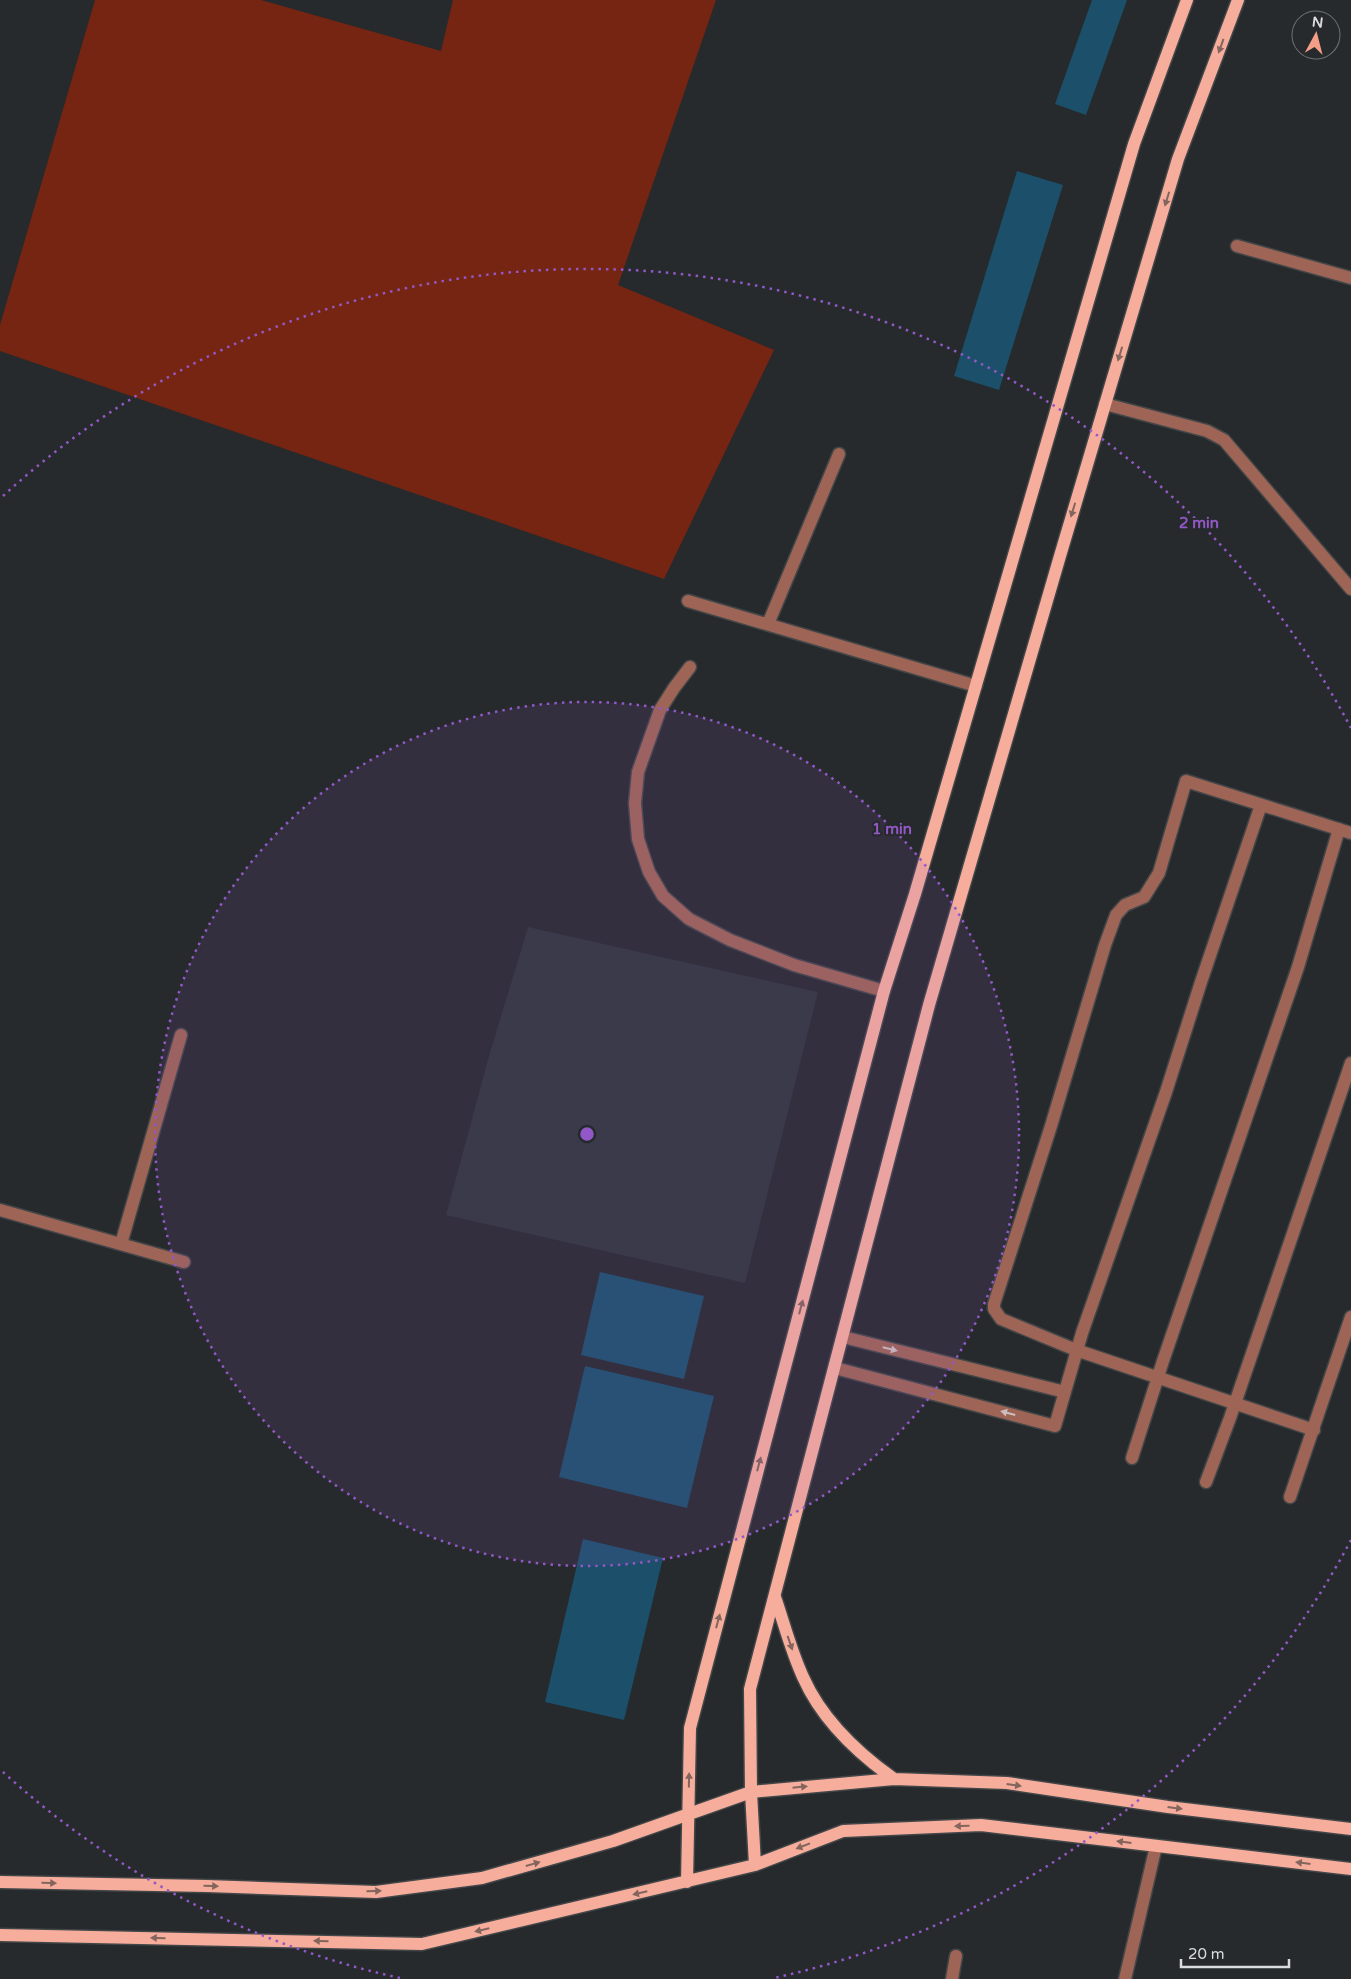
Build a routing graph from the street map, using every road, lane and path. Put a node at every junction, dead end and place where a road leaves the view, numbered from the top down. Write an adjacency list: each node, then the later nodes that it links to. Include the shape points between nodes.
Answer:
1 (1187, 0): 11 (main road, via 1134,144)
2 (1238, 0): 5 (main road, one-way to 5, via 1178,159)
3 (1238, 246): 4 (street)
4 (1351, 278)
5 (1105, 404): 7 (street, via 1207,431 1224,440); 21 (main road, one-way to 21, via 929,1005)
6 (840, 454): 9 (street)
7 (1351, 589)
8 (688, 601): 9 (street)
9 (768, 624): 11 (street)
10 (690, 667): 14 (street, via 660,710 638,772 635,803 638,839 649,872 662,896 689,919 730,940 794,965)
11 (976, 686): 14 (main road)
12 (1261, 805): 13 (street); 22 (street); 22 (street, via 1186,781 1159,874 1144,898 1125,905 1116,915 1105,944 994,1304 1001,1319)
13 (1345, 831): 24 (street)
14 (884, 991): 34 (main road, one-way to 14, via 690,1728)
15 (181, 1035): 18 (street)
16 (1351, 1063): 26 (street)
17 (0, 1210): 18 (street)
18 (121, 1244): 19 (street)
19 (184, 1262)
20 (1351, 1317): 27 (street)
21 (842, 1338): 23 (main road); 25 (street, one-way to 25)
22 (1076, 1350): 24 (street); 25 (street)
23 (835, 1368): 25 (street, one-way to 23, via 1055,1426); 31 (main road)
24 (1157, 1377): 26 (street); 28 (street)
25 (1065, 1392)
26 (1235, 1404): 27 (street); 29 (street)
27 (1314, 1430): 30 (street)
28 (1132, 1458)
29 (1206, 1482)
30 (1290, 1497)
31 (775, 1597): 32 (main road, one-way to 32, via 803,1678 820,1708 866,1759); 33 (main road, via 750,1689)
32 (894, 1779): 33 (main road, one-way to 32); 35 (main road, one-way to 35, via 1007,1784)
33 (751, 1792): 34 (main road); 37 (main road)
34 (689, 1816): 39 (main road, one-way to 34, via 376,1892 482,1878); 40 (main road)
35 (1351, 1829)
36 (1156, 1846): 37 (main road, one-way to 37, via 981,1825 843,1831); 38 (main road, one-way to 36); 44 (street)
37 (755, 1865): 40 (main road)
38 (1351, 1869)
39 (0, 1882)
40 (687, 1882): 41 (main road, one-way to 41, via 422,1944)
41 (0, 1935)
42 (956, 1956): 43 (street)
43 (952, 1979)
44 (1125, 1979)

